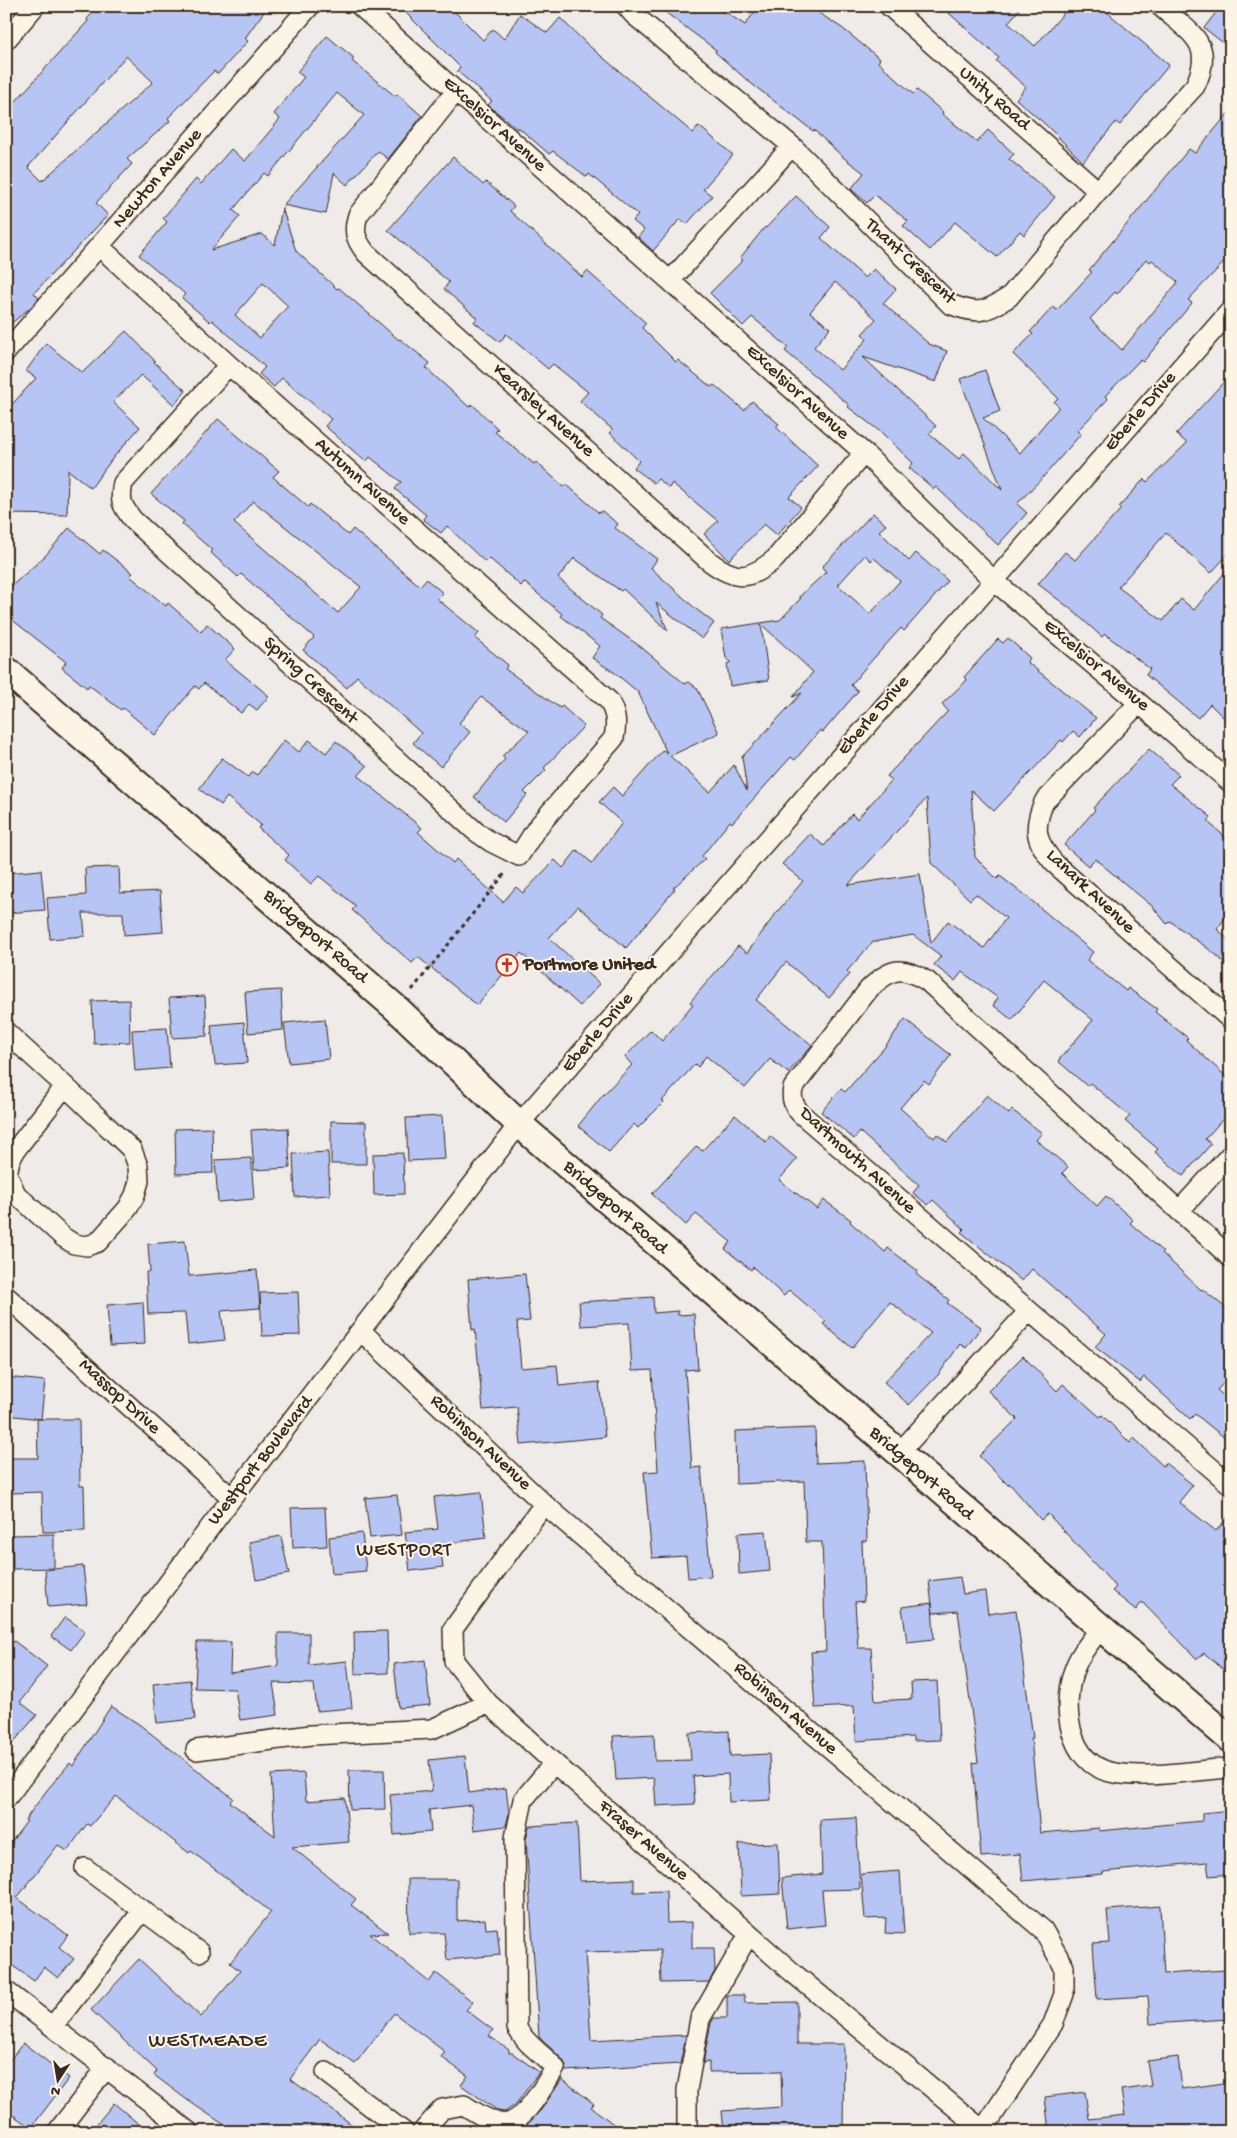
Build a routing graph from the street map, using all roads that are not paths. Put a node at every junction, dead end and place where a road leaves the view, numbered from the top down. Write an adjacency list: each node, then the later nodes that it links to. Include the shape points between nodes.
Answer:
1 (35, 6): 7 (street)
2 (310, 6): 11 (street, Newton Avenue)
3 (360, 6): 8 (street, Excelsior Avenue)
4 (626, 6): 9 (street, Thant Crescent)
5 (889, 6): 10 (street, Unity Road)
6 (1160, 6): 10 (street, Thant Crescent, via 1197,39 1204,52 1203,70 1195,86)
7 (6, 40)
8 (456, 91): 12 (street, Excelsior Avenue); 16 (street, Kearsley Avenue, via 358,214 354,228 356,241 709,561 724,572 741,576 758,573 775,559)
9 (792, 146): 10 (street, Thant Crescent, via 950,304 964,310 980,312 1009,297); 12 (street)
10 (1098, 192)
11 (99, 246): 14 (street, Newton Avenue); 15 (street, Autumn Avenue)
12 (670, 281): 16 (street, Excelsior Avenue)
13 (1231, 310): 17 (street, Eberle Drive)
14 (6, 352)
15 (229, 365): 21 (street, Autumn Avenue, via 609,700 617,723 614,738 536,829); 21 (street, Spring Crescent, via 122,483 120,496 124,509 475,831)
16 (864, 453): 17 (street, Excelsior Avenue)
17 (993, 580): 19 (street, Excelsior Avenue); 25 (street, Eberle Drive)
18 (6, 670): 25 (main road, Bridgeport Road, via 397,1009)
19 (1139, 703): 20 (street, Excelsior Avenue); 22 (street, Lanark Avenue, via 1044,802 1036,834 1042,849 1055,864)
20 (1231, 783)
21 (519, 856)
22 (1231, 1020)
23 (6, 1032): 24 (street)
24 (65, 1086): 24 (street, via 17,1148 7,1174 16,1194 63,1237 74,1244 87,1246 98,1242 128,1208 139,1181 138,1166 132,1150)
25 (519, 1124): 31 (street, Westport Boulevard); 32 (main road, Bridgeport Road)
26 (1231, 1154): 27 (street)
27 (1180, 1211): 28 (street, Dartmouth Avenue); 30 (street, Dartmouth Avenue, via 927,981 912,972 896,970 882,976 869,988 793,1088 793,1104)
28 (1231, 1258)
29 (6, 1296): 34 (street, Massop Drive)
30 (1028, 1312): 32 (street); 33 (street, Dartmouth Avenue)
31 (361, 1331): 34 (street, Westport Boulevard); 35 (street, Robinson Avenue)
32 (898, 1454): 36 (main road, Bridgeport Road)
33 (1231, 1485)
34 (232, 1498): 42 (street, Westport Boulevard)
35 (544, 1504): 37 (street, Fraser Avenue, via 453,1629 454,1661); 52 (street, Robinson Avenue, via 1043,1930 1064,1967 1064,1994 1053,2024)
36 (1101, 1628): 38 (main road, Bridgeport Road); 41 (street, via 1081,1654 1072,1673 1068,1699 1068,1720 1074,1742 1088,1760 1108,1772 1136,1775)
37 (488, 1703): 39 (street, via 432,1729 311,1735); 40 (street, Fraser Avenue)
38 (1231, 1740)
39 (196, 1750)
40 (554, 1762): 45 (street, Fraser Avenue); 56 (street, via 523,1800 515,1838 517,2028 524,2041 544,2055 555,2068 519,2119 501,2124 464,2106 442,2109)
41 (1231, 1768)
42 (6, 1799)
43 (85, 1868): 44 (street)
44 (143, 1910): 46 (street); 48 (street)
45 (749, 1934): 52 (street, Fraser Avenue); 57 (street, via 700,2019 687,2090)
46 (199, 1952)
47 (6, 1991): 48 (street)
48 (53, 2026): 49 (street)
49 (107, 2067): 53 (street); 54 (street)
50 (326, 2072): 51 (street)
51 (381, 2125): 55 (street)
52 (981, 2131)
53 (57, 2132)
54 (189, 2132)
55 (404, 2132)
56 (422, 2132)
57 (686, 2132)

